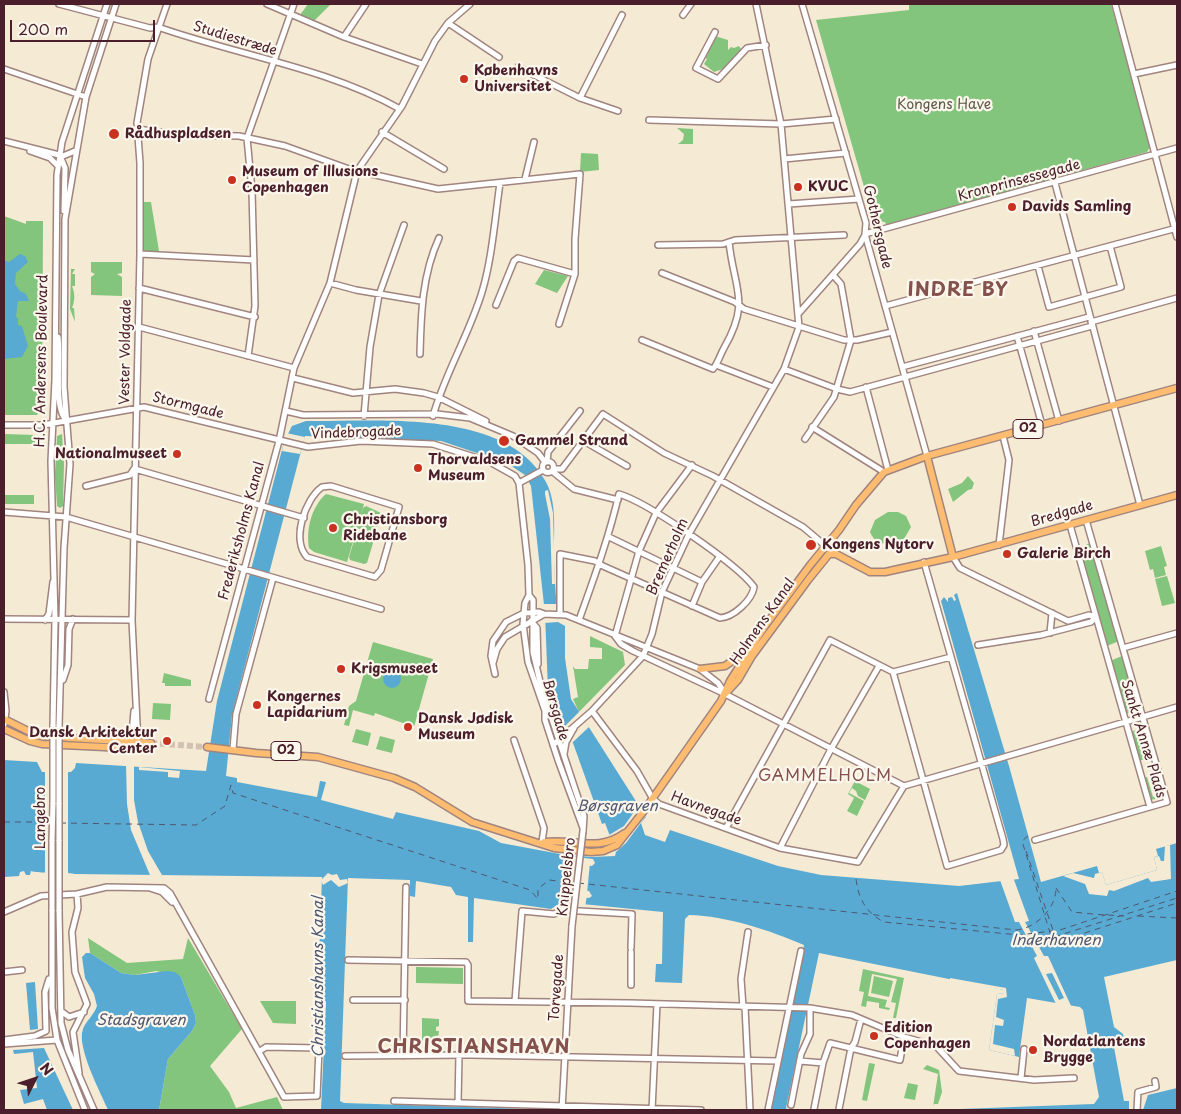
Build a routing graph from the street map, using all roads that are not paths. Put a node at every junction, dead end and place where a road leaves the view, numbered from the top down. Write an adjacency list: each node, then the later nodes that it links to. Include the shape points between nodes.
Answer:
1 (59, 4): 14 (street, Studiestræde)
2 (107, 4): 14 (street, H.C. Andersens Boulevard)
3 (116, 4): 17 (street, H.C. Andersens Boulevard)
4 (167, 4): 19 (street, Vester Voldgade)
5 (267, 4): 13 (street)
6 (294, 4): 13 (street)
7 (366, 4): 21 (street)
8 (470, 4): 18 (street)
9 (691, 4): 16 (street)
10 (756, 4): 22 (street)
11 (802, 4): 35 (street, Gothersgade)
12 (1115, 4): 29 (street)
13 (290, 14): 21 (street); 24 (street)
14 (104, 15): 17 (street, Studiestræde); 30 (street, H.C. Andersens Boulevard)
15 (622, 15): 32 (street)
16 (683, 16)
17 (112, 17): 19 (street, Studiestræde, via 150,28); 31 (street, H.C. Andersens Boulevard)
18 (448, 23): 23 (street); 25 (street)
19 (158, 27): 24 (street, Studiestræde); 38 (street, Vester Voldgade, via 147,65)
20 (715, 32): 22 (street, via 696,68 718,79 747,48)
21 (344, 37): 25 (street)
22 (766, 45): 37 (street)
23 (499, 57)
24 (272, 62): 33 (street, Studiestræde, via 365,90); 40 (street)
25 (422, 64): 33 (street)
26 (1177, 65): 29 (street)
27 (518, 67): 32 (street)
28 (4, 69): 30 (street)
29 (1134, 74): 47 (street)
30 (78, 94): 31 (street); 48 (street, H.C. Andersens Boulevard)
31 (86, 97): 45 (street, H.C. Andersens Boulevard)
32 (580, 98): 34 (street)
33 (400, 109): 39 (street)
34 (618, 111)
35 (836, 119): 37 (street); 46 (street, Gothersgade)
36 (649, 120): 37 (street)
37 (781, 124): 49 (street)
38 (138, 130): 40 (street); 69 (street, Vester Voldgade)
39 (382, 132): 51 (street); 52 (street)
40 (248, 138): 52 (street, via 285,146); 71 (street)
41 (4, 141): 43 (street)
42 (534, 142): 53 (street)
43 (17, 144): 48 (street); 50 (street, via 50,158)
44 (1177, 148): 47 (street, Kronprinsessegade)
45 (76, 150): 48 (street, via 68,156); 58 (street, H.C. Andersens Boulevard)
46 (846, 153): 49 (street); 56 (street, Gothersgade)
47 (1156, 154): 55 (street, Kronprinsessegade); 60 (street)
48 (59, 156): 50 (street, H.C. Andersens Boulevard); 58 (street, via 65,164)
49 (784, 159): 57 (street)
50 (58, 166): 89 (street, H.C. Andersens Boulevard)
51 (444, 169)
52 (357, 170): 54 (street, via 438,189); 76 (street, Frederiksholms Kanal)
53 (525, 178): 54 (street); 74 (street, via 580,174)
54 (500, 183): 114 (street, via 482,292)
55 (1054, 183): 61 (street, Kronprinsessegade); 70 (street)
56 (859, 199): 57 (street); 61 (street, Gothersgade, via 866,223)
57 (789, 204): 65 (street)
58 (65, 219): 121 (street, H.C. Andersens Boulevard, via 64,387)
59 (404, 225): 78 (street)
60 (1176, 229): 63 (street); 68 (street)
61 (865, 234): 75 (street); 84 (street, Gothersgade)
62 (844, 235): 65 (street)
63 (1177, 236)
64 (439, 238): 81 (street)
65 (792, 238): 66 (street); 85 (street)
66 (729, 242): 67 (street); 83 (street)
67 (658, 245)
68 (1110, 246): 70 (street); 79 (street, via 1121,287)
69 (140, 254): 71 (street); 77 (street, Vester Voldgade)
70 (1074, 256): 72 (street); 79 (street)
71 (254, 260): 86 (street)
72 (1038, 266): 79 (street, via 1049,307); 84 (street)
73 (662, 273): 83 (street)
74 (575, 274): 82 (street, via 518,258); 88 (street)
75 (833, 275): 85 (street); 96 (street, via 842,284)
76 (330, 283): 78 (street); 105 (street, Frederiksholms Kanal)
77 (139, 288): 86 (street); 90 (street, Vester Voldgade)
78 (379, 294): 81 (street); 113 (street)
79 (1084, 297): 87 (street)
80 (1177, 298): 87 (street)
81 (421, 301): 100 (street)
82 (496, 305)
83 (740, 306): 91 (street); 103 (street, via 732,335)
84 (885, 306): 93 (street, Gothersgade)
85 (798, 314): 91 (street)
86 (255, 316): 101 (street)
87 (1091, 322): 92 (street); 97 (street); 116 (street)
88 (559, 324)
89 (56, 325): 121 (street, via 60,352 58,404 61,415); 123 (street, H.C. Andersens Boulevard)
90 (139, 327): 101 (street); 115 (street, Vester Voldgade)
91 (799, 327): 96 (street); 106 (street, Bremerholm)
92 (1034, 331): 94 (street); 97 (street)
93 (892, 332): 96 (street); 104 (street, Gothersgade)
94 (1016, 336): 98 (street); 99 (street)
95 (642, 340): 103 (street)
96 (851, 340): 112 (street)
97 (1037, 342): 98 (street); 122 (street)
98 (1020, 346): 102 (street); 126 (street)
99 (961, 351): 102 (street); 104 (street)
100 (420, 354)
101 (248, 356): 105 (street)
102 (964, 362): 108 (street)
103 (714, 367): 109 (street)
104 (902, 367): 108 (street, Gothersgade)
105 (294, 368): 107 (street, Frederiksholms Kanal)
106 (784, 369): 109 (street, Bremerholm); 112 (street)
107 (293, 378): 113 (street, via 336,390); 117 (street, Frederiksholms Kanal)
108 (905, 378): 110 (street); 133 (street, Gothersgade)
109 (774, 387): 141 (street, Bremerholm)
110 (866, 387): 112 (street, via 850,392); 139 (street)
111 (1177, 388): 116 (main road, O2)
112 (837, 389): 127 (street)
113 (366, 391): 114 (street, via 402,390); 119 (street)
114 (438, 397): 120 (street); 124 (street, via 478,416)
115 (136, 406): 121 (street, Stormgade); 130 (street, Stormgade); 137 (street, Vester Voldgade)
116 (1113, 406): 122 (main road, O2); 147 (street)
117 (286, 411): 119 (street, via 304,415); 130 (street, Frederiksholms Kanal)
118 (580, 411): 134 (street, via 548,452)
119 (364, 416): 120 (street)
120 (432, 416): 124 (street, via 454,416)
121 (68, 420): 123 (street, Stormgade); 151 (street, H.C. Andersens Boulevard, via 70,471)
122 (1059, 421): 126 (main road, O2)
123 (52, 424): 125 (street, Stormgade); 150 (street, H.C. Andersens Boulevard)
124 (487, 424): 134 (street, via 523,442)
125 (4, 425)
126 (1042, 425): 128 (main road, O2)
127 (812, 428): 129 (street); 139 (street)
128 (1003, 436): 133 (main road, O2); 159 (street, via 1009,460)
129 (805, 439)
130 (281, 441): 132 (street, Stormgade); 146 (street, Frederiksholms Kanal)
131 (584, 441): 135 (street, via 603,414 664,453); 136 (street); 138 (street, via 562,469)
132 (303, 446): 142 (street, Vindebrogade, via 361,441 433,444 490,462 515,476)
133 (927, 456): 139 (main road, O2); 164 (main road)
134 (546, 462): 138 (street, via 552,463); 140 (street)
135 (692, 465): 141 (street); 149 (street)
136 (627, 466)
137 (135, 469): 143 (street, via 130,475); 146 (street); 157 (street, Vester Voldgade)
138 (553, 470): 140 (street); 145 (street, via 574,489)
139 (886, 471): 155 (main road, O2)
140 (541, 472): 142 (street)
141 (719, 479): 156 (street, Bremerholm); 160 (street, via 803,527)
142 (519, 483): 174 (street, Børsgade)
143 (86, 486)
144 (1177, 495): 147 (main road, Bredgade)
145 (618, 500): 149 (street, via 619,494); 158 (street)
146 (264, 506): 152 (street); 168 (street, Frederiksholms Kanal)
147 (1140, 506): 153 (main road, Bredgade)
148 (4, 512): 150 (street)
149 (656, 513): 156 (street); 161 (street)
150 (52, 514): 151 (street); 171 (street, H.C. Andersens Boulevard)
151 (66, 517): 157 (street); 187 (street, H.C. Andersens Boulevard)
152 (304, 518): 152 (street, via 299,540 307,557 376,578 399,509 397,505 324,486 311,498)
153 (1086, 520): 154 (main road, Bredgade); 205 (street, Sankt Annæ Plads)
154 (1070, 525): 159 (main road, Bredgade); 182 (street, Sankt Annæ Plads)
155 (837, 533): 160 (main road, O2); 162 (main road)
156 (689, 534): 163 (street); 167 (street, Bremerholm)
157 (133, 536): 168 (street); 188 (street, Vester Voldgade)
158 (608, 537): 161 (street); 166 (street)
159 (999, 545): 164 (main road, Bredgade)
160 (826, 546): 162 (street); 204 (main road, Holmens Kanal / O2)
161 (639, 551): 167 (street); 170 (street)
162 (834, 553): 165 (main road, via 875,573); 213 (main road, Holmens Kanal / O2, via 827,555 819,565)
163 (720, 556): 172 (street); 175 (street, via 754,587 739,608 725,618)
164 (953, 557): 165 (main road); 179 (street, via 960,568)
165 (924, 562): 207 (street)
166 (600, 564): 170 (street); 181 (street, via 560,554); 189 (street)
167 (674, 568): 172 (street); 173 (street, Bremerholm)
168 (243, 569): 169 (street); 214 (street, Frederiksholms Kanal)
169 (271, 577): 176 (street); 229 (street, via 236,714)
170 (632, 578): 173 (street); 199 (street)
171 (54, 579): 185 (street); 186 (street, H.C. Andersens Boulevard)
172 (702, 582): 175 (street)
173 (662, 592): 175 (street); 203 (street, Bremerholm)
174 (529, 595): 177 (street, Børsgade, via 533,600); 178 (street, Børsgade)
175 (692, 606)
176 (381, 609)
177 (532, 612): 178 (street); 180 (street); 190 (street, Børsgade)
178 (524, 613): 192 (street, Børsgade); 193 (street, via 514,616)
179 (1052, 613): 191 (street); 195 (street)
180 (544, 614): 181 (street); 190 (street)
181 (559, 614): 189 (street)
182 (1096, 617): 191 (street); 194 (street, via 1091,622); 218 (street, Sankt Annæ Plads)
183 (4, 619): 185 (street)
184 (73, 619): 187 (street); 188 (street); 211 (street, via 69,629 68,665)
185 (45, 620): 186 (street)
186 (55, 620): 187 (street); 221 (street, H.C. Andersens Boulevard)
187 (63, 620): 211 (street, H.C. Andersens Boulevard)
188 (132, 620): 225 (street, Vester Voldgade)
189 (578, 620): 199 (street)
190 (532, 621): 192 (street); 223 (street, Børsgade, via 533,652)
191 (1068, 621): 194 (street)
192 (523, 624): 198 (street); 227 (street, Børsgade, via 528,662)
193 (502, 626): 197 (street); 198 (street)
194 (1070, 628): 195 (street)
195 (1050, 633): 201 (street)
196 (1177, 633): 205 (street)
197 (496, 634): 200 (street); 202 (street); 202 (street, via 491,656 493,672)
198 (508, 634): 200 (street)
199 (615, 636): 203 (street); 206 (street, via 623,645)
200 (503, 639): 202 (street)
201 (978, 645)
202 (498, 646)
203 (648, 648): 206 (street); 209 (street)
204 (750, 648): 209 (main road, via 725,666); 213 (main road, Holmens Kanal / O2)
205 (1123, 648): 217 (street, Sankt Annæ Plads)
206 (643, 656): 213 (street); 216 (street)
207 (951, 656): 210 (street); 232 (street)
208 (879, 666): 210 (street); 220 (street, via 830,640); 230 (street)
209 (700, 669): 213 (street, via 718,683)
210 (893, 672): 233 (street)
211 (61, 685): 221 (street, H.C. Andersens Boulevard)
212 (4, 692): 219 (street)
213 (725, 694): 220 (street); 235 (main road, O2)
214 (209, 699)
215 (1177, 707): 217 (street)
216 (592, 711): 222 (street); 235 (street, Havnegade)
217 (1142, 717): 218 (street); 236 (street, Sankt Annæ Plads, via 1167,802)
218 (1126, 722): 232 (street); 236 (street, Sankt Annæ Plads)
219 (4, 723): 225 (main road, via 34,735); 225 (main road, via 35,743 69,746)
220 (783, 724): 230 (street); 237 (street)
221 (56, 726): 252 (street, Langebro, bridge); 262 (street, Langebro, bridge)
222 (574, 728): 223 (street); 231 (street, via 565,744)
223 (559, 739): 227 (street); 231 (street, Børsgade)
224 (514, 740): 240 (street, via 544,828)
225 (135, 744): 226 (main road)
226 (150, 745)
227 (553, 745): 238 (street, Børsgade)
228 (208, 747): 229 (main road, O2)
229 (232, 749): 240 (main road, O2, via 321,757 394,778 415,787 461,817)
230 (831, 749): 234 (street); 241 (street)
231 (564, 757): 238 (street, Børsgade, via 584,816)
232 (983, 762): 233 (street); 233 (street, via 1003,839 1001,850 947,866)
233 (923, 782): 234 (street)
234 (904, 786): 241 (street, Havnegade, via 858,862)
235 (653, 798): 237 (street, Havnegade, via 659,804); 240 (main road, O2, bridge, via 613,844)
236 (1150, 807): 239 (street)
237 (726, 828): 241 (street, Havnegade)
238 (583, 830): 245 (street, Knippelsbro, bridge)
239 (1035, 840)
240 (542, 842)
241 (780, 848)
242 (406, 887): 249 (street)
243 (77, 894): 244 (street, via 36,897); 263 (street, via 78,908 72,932 75,972 86,998); 272 (street, via 107,887 161,887 167,890)
244 (4, 912)
245 (572, 926): 257 (street, Torvegade)
246 (748, 932): 259 (street, via 740,979)
247 (801, 951): 260 (street)
248 (348, 960): 249 (street)
249 (405, 961): 255 (street); 256 (street, via 466,962 468,1002)
250 (22, 970): 251 (street)
251 (4, 972)
252 (51, 974): 267 (street, via 45,992 46,1031 35,1036); 268 (street)
253 (630, 985): 256 (street, via 632,914 562,910 554,914 522,910)
254 (353, 1000): 255 (street)
255 (405, 1000): 275 (street)
256 (515, 1001): 257 (street)
257 (567, 1002): 258 (street); 276 (street, Torvegade)
258 (657, 1004): 259 (street); 277 (street)
259 (744, 1007): 260 (street); 278 (street)
260 (789, 1008): 261 (street); 279 (street)
261 (810, 1008): 264 (street); 280 (street, via 810,1034)
262 (60, 1010): 263 (street, via 66,1016 74,1016); 265 (street, Langebro)
263 (86, 1010): 284 (street, via 73,1032)
264 (861, 1019): 266 (street); 270 (street)
265 (63, 1030): 268 (street); 284 (street, Langebro)
266 (904, 1037): 270 (street, via 900,1060); 282 (street, via 936,1046 959,1071)
267 (4, 1040)
268 (57, 1040): 269 (street); 292 (street)
269 (4, 1044)
270 (851, 1048): 281 (street, via 830,1043); 291 (street)
271 (1024, 1049): 282 (street)
272 (260, 1050): 272 (street, via 319,1048 318,1096 284,1096)
273 (459, 1055): 275 (street); 276 (street); 287 (street)
274 (345, 1056): 275 (street)
275 (403, 1056)
276 (565, 1056): 277 (street); 289 (street, Torvegade)
277 (655, 1060): 278 (street); 294 (street)
278 (748, 1060): 279 (street); 296 (street)
279 (778, 1061): 297 (street)
280 (800, 1061): 281 (street); 288 (street)
281 (823, 1063): 290 (street)
282 (1020, 1078): 283 (street)
283 (1074, 1078)
284 (79, 1079): 293 (street)
285 (1155, 1082): 298 (street, via 1156,1087 1138,1092)
286 (394, 1101): 287 (street)
287 (458, 1103): 289 (street)
288 (791, 1105)
289 (563, 1108): 294 (street)
290 (814, 1109)
291 (839, 1109)
292 (85, 1110)
293 (94, 1110)
294 (652, 1110): 295 (street)
295 (701, 1110)
296 (750, 1110)
297 (768, 1110)
298 (1137, 1110)

